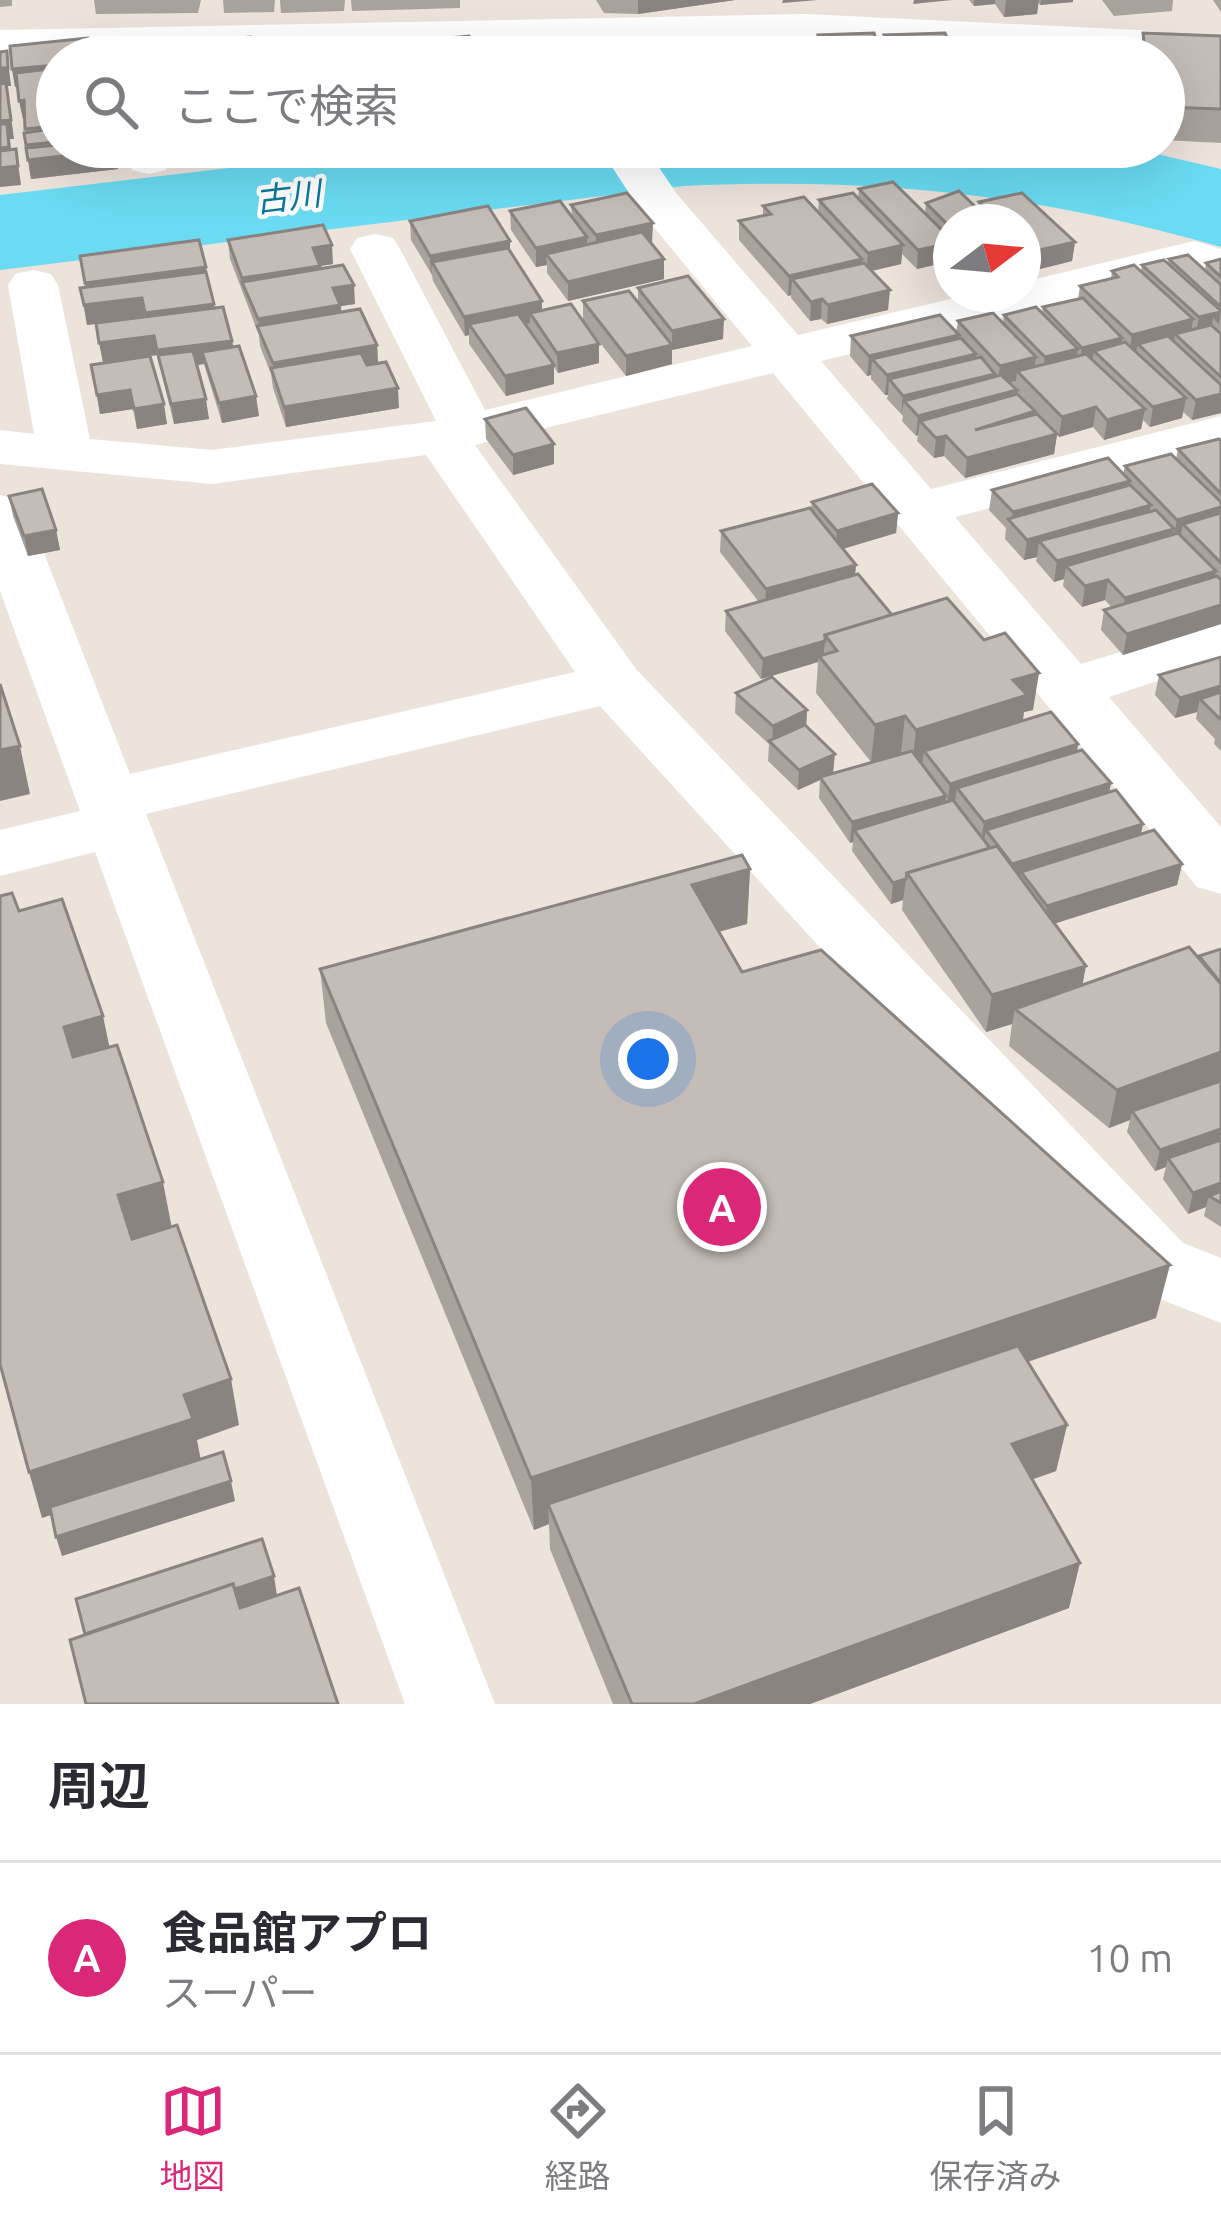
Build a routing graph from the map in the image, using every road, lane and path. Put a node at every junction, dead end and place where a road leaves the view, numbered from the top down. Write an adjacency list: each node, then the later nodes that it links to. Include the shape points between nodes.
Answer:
1 (500, 0): 3 (street)
2 (1185, 0): 9 (street)
3 (534, 36)
4 (681, 36): 5 (street, via 806,27)
5 (993, 36)
6 (0, 43): 7 (street)
7 (36, 44)
8 (1185, 48): 9 (street)
9 (1221, 52)
10 (636, 168): 14 (street)
11 (375, 249): 16 (street)
12 (1221, 267): 14 (street, via 1193,256)
13 (33, 286): 18 (street)
14 (787, 354): 16 (street); 19 (street)
15 (1221, 432): 19 (street)
16 (455, 433): 18 (street, via 212,467); 22 (street)
17 (0, 446): 18 (street)
18 (64, 452)
19 (917, 510): 23 (street)
20 (0, 512): 24 (street)
21 (1221, 640): 23 (street)
22 (614, 683): 24 (street); 27 (street, via 1156,1265)
23 (1068, 689): 26 (street)
24 (113, 813): 25 (street); 28 (street)
25 (0, 854)
26 (1221, 871)
27 (1221, 1291)
28 (450, 1704)

